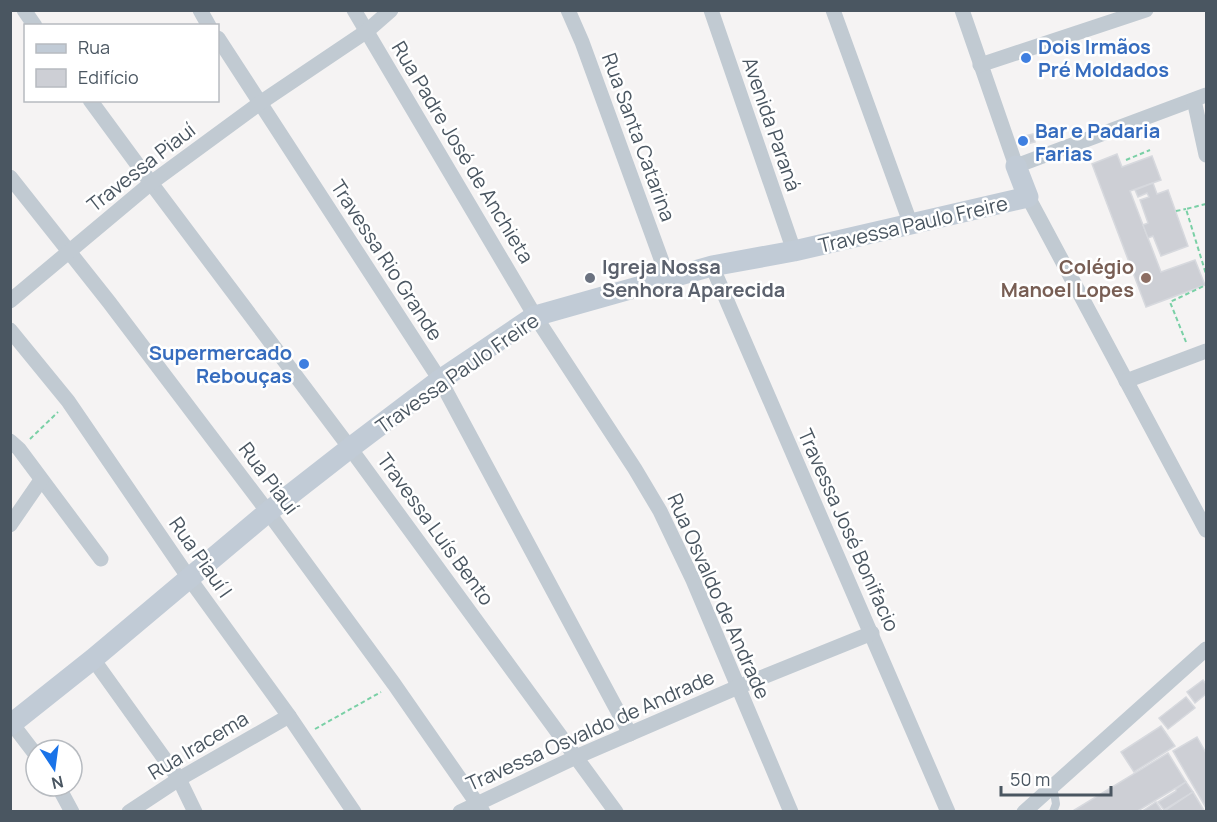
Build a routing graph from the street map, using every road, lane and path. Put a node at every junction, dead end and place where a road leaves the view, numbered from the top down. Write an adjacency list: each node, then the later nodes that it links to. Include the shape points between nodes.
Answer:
1 (24, 10): 10 (street)
2 (200, 10): 11 (street)
3 (354, 10): 12 (street, Rua Padre José de Anchieta)
4 (391, 10): 12 (street, Travessa Piauí)
5 (568, 10): 33 (street, Rua Santa Catarina)
6 (711, 10): 29 (street, Avenida Paraná)
7 (833, 10): 28 (street)
8 (962, 10): 14 (street)
9 (1146, 10): 14 (street)
10 (34, 24)
11 (208, 24)
12 (367, 31): 17 (street, Travessa Piauí); 36 (street, Rua Padre José de Anchieta)
13 (219, 40): 17 (street, Travessa Rio Grande)
14 (980, 65): 21 (street)
15 (1200, 97): 19 (street); 21 (street)
16 (91, 102): 23 (street, Travessa Luís Bento)
17 (260, 103): 23 (street, Travessa Piauí); 40 (street, Travessa Rio Grande)
18 (1150, 150): 20 (path)
19 (1206, 155)
20 (1126, 160)
21 (1016, 166): 24 (street)
22 (10, 177): 30 (street, Rua Piauí)
23 (151, 183): 30 (street, Travessa Piauí); 44 (street, Travessa Luís Bento)
24 (1029, 197): 28 (street, Travessa Paulo Freire); 41 (street)
25 (1206, 204): 26 (path)
26 (1186, 209): 27 (path); 32 (path)
27 (1176, 211)
28 (911, 225): 29 (street, Travessa Paulo Freire)
29 (794, 251): 31 (street, Travessa Paulo Freire)
30 (69, 252): 35 (street, Travessa Piauí); 46 (street, Rua Piauí)
31 (712, 266): 33 (street, Travessa Paulo Freire); 51 (street, Travessa José Bonifacio)
32 (1206, 274)
33 (668, 278): 36 (street, Travessa Paulo Freire)
34 (1206, 285): 38 (path, via 1170,302)
35 (10, 301)
36 (535, 316): 40 (street, Travessa Paulo Freire); 55 (street, Rua Osvaldo de Andrade, via 660,511)
37 (10, 330): 50 (street, Rua Piauí I, via 68,401)
38 (1187, 345)
39 (1206, 351): 41 (street)
40 (440, 380): 44 (street, Travessa Paulo Freire); 58 (street, Travessa Rio Grande)
41 (1126, 381): 48 (street)
42 (54, 416): 43 (path)
43 (15, 445): 45 (street)
44 (350, 448): 46 (street, Travessa Paulo Freire); 61 (street, Travessa Luís Bento)
45 (41, 480): 47 (street); 49 (street)
46 (268, 512): 50 (street, Travessa Paulo Freire); 54 (street, Rua Piauí)
47 (10, 525)
48 (1206, 530)
49 (101, 558)
50 (189, 578): 53 (street, Travessa Paulo Freire); 56 (street, Rua Piauí I)
51 (872, 633): 55 (street, Travessa Osvaldo de Andrade); 73 (street, Travessa José Bonifacio)
52 (1206, 649): 63 (street)
53 (93, 659): 57 (street, Travessa Paulo Freire); 62 (street)
54 (394, 684): 59 (path); 65 (street, Rua Piauí)
55 (738, 687): 58 (street, Travessa Osvaldo de Andrade); 72 (street, Rua Osvaldo de Andrade)
56 (289, 716): 59 (street, Rua Piauí I); 62 (street, Rua Iracema)
57 (11, 723): 60 (street)
58 (630, 734): 61 (street, Travessa Osvaldo de Andrade)
59 (302, 736): 69 (street, Rua Piauí I)
60 (24, 740)
61 (576, 757): 65 (street, Travessa Osvaldo de Andrade); 71 (street, Travessa Luís Bento)
62 (178, 779): 67 (street, Rua Iracema); 68 (street)
63 (1053, 786): 74 (street); 75 (lane)
64 (64, 798): 66 (street)
65 (480, 807): 70 (street, Travessa Osvaldo de Andrade)
66 (72, 812)
67 (129, 812)
68 (195, 812)
69 (354, 812)
70 (460, 812)
71 (616, 812)
72 (791, 812)
73 (948, 812)
74 (1024, 812)
75 (1053, 812)

